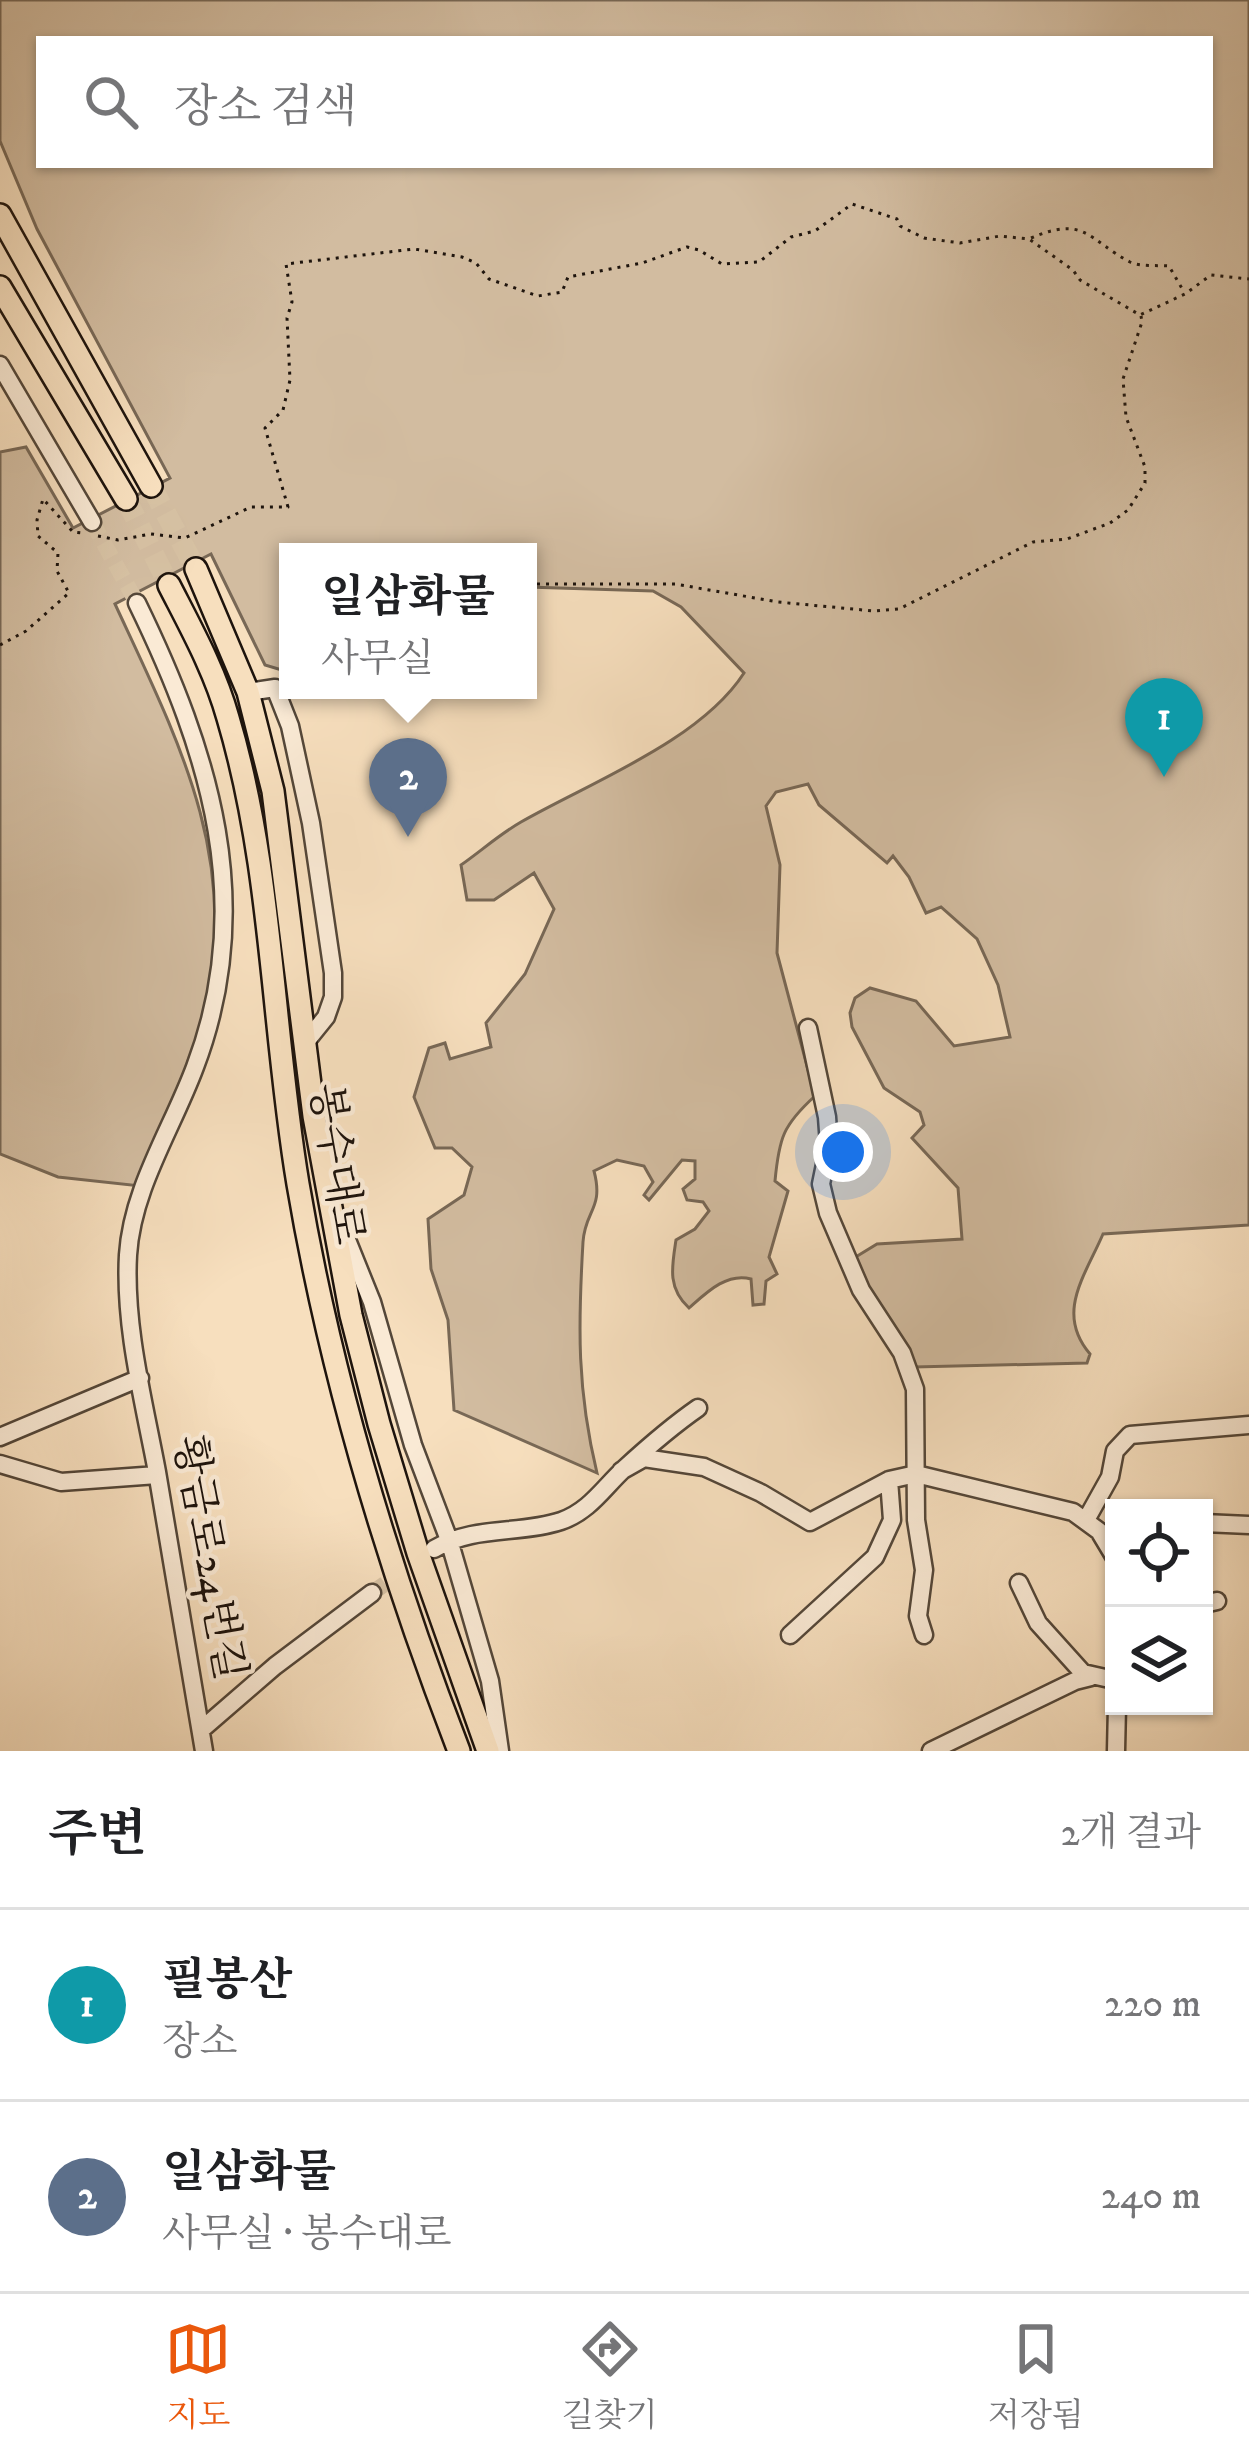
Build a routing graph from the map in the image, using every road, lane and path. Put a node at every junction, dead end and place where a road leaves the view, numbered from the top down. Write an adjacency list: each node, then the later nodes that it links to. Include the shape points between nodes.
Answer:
1 (0, 215): 8 (main road)
2 (1029, 238): 5 (path, via 1084,229 1132,264 1169,266); 6 (path); 15 (path, via 925,238 852,204 759,262 722,264 687,247 568,277 562,292 538,296 489,279 462,257 414,249 286,264 290,380 283,410 265,428 288,507 251,507 185,538 118,540 73,532 43,499 38,536 58,553 57,572 69,593)
3 (1249, 279): 5 (path, via 1211,275)
4 (0, 287): 9 (main road)
5 (1185, 294): 6 (path)
6 (1140, 315): 12 (path, via 1123,379 1145,482 1110,523 1033,542 886,610 675,584)
7 (0, 364): 10 (street)
8 (151, 486)
9 (126, 499)
10 (92, 522)
11 (196, 569): 17 (main road, 봉수대로)
12 (537, 584)
13 (169, 585): 45 (main road, 봉수대로, via 204,654 242,766 290,1133 333,1365)
14 (137, 603): 22 (street, 황금로24번길, via 199,746 224,900 212,1013 131,1231 127,1278)
15 (0, 645)
16 (279, 686): 17 (street, 봉수대로)
17 (248, 692): 20 (main road, 봉수대로, via 278,826)
18 (285, 699): 20 (street, 봉수대로, via 333,973 326,1017)
19 (808, 1028): 29 (street, via 830,1145 820,1184 836,1238 915,1389)
20 (305, 1043): 21 (main road, 봉수대로)
21 (327, 1188): 35 (street, via 372,1302); 46 (main road, 봉수대로, via 379,1424)
22 (140, 1378): 25 (street); 28 (street, 황금로24번길)
23 (698, 1408): 27 (street)
24 (1249, 1425): 31 (street, via 1130,1435)
25 (0, 1437)
26 (0, 1465): 28 (street, via 61,1481)
27 (621, 1472): 30 (street, via 644,1458 704,1467 810,1522); 35 (street, via 588,1507 562,1520 483,1530)
28 (157, 1474): 43 (street, 황금로24번길)
29 (916, 1474): 30 (street); 31 (street); 38 (street)
30 (889, 1480): 39 (street, via 892,1520 875,1557)
31 (1086, 1520): 34 (street)
32 (1213, 1523): 33 (street)
33 (1249, 1525)
34 (1105, 1540)
35 (442, 1545): 47 (street, via 490,1681)
36 (1019, 1583): 40 (street, via 1038,1623)
37 (372, 1594): 43 (street)
38 (925, 1635)
39 (790, 1636)
40 (1091, 1677): 41 (street); 48 (street)
41 (1105, 1679)
42 (1117, 1715): 49 (street)
43 (201, 1730): 44 (street, 황금로24번길)
44 (204, 1751)
45 (459, 1751)
46 (488, 1751)
47 (500, 1751)
48 (931, 1751)
49 (1116, 1751)

